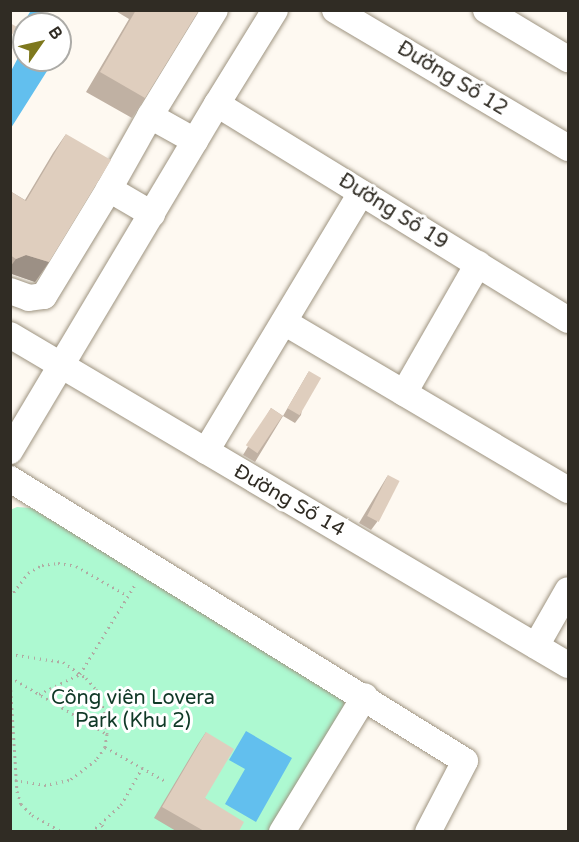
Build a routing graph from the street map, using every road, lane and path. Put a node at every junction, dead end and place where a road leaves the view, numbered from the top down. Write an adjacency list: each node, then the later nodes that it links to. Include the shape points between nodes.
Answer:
1 (215, 10): 7 (street)
2 (275, 10): 6 (street)
3 (335, 10): 9 (street, Đường Số 12)
4 (486, 10): 5 (street)
5 (568, 59)
6 (217, 104): 8 (street); 11 (street, Đường Số 19)
7 (150, 116): 8 (street); 10 (street)
8 (195, 141): 12 (street)
9 (568, 148)
10 (109, 189): 12 (street); 14 (street, via 44,296 29,298)
11 (361, 193): 13 (street, Đường Số 19); 16 (street)
12 (152, 214): 18 (street)
13 (478, 264): 15 (street, Đường Số 19); 19 (street)
14 (10, 291)
15 (568, 320)
16 (284, 322): 19 (street); 21 (street)
17 (10, 335): 18 (street, Đường Số 14)
18 (61, 366): 20 (street); 21 (street, Đường Số 14)
19 (404, 393): 23 (street)
20 (10, 451)
21 (206, 452): 28 (street, Đường Số 14)
22 (10, 479): 24 (street)
23 (568, 490)
24 (148, 563): 26 (path); 34 (street)
25 (568, 590): 28 (street)
26 (128, 596): 27 (path, via 76,566 58,562 28,573); 31 (path)
27 (10, 597)
28 (536, 646): 30 (street, Đường Số 14)
29 (10, 654): 31 (path, via 63,662)
30 (568, 665)
31 (80, 674): 33 (path); 35 (path, via 96,689 106,715)
32 (10, 677): 33 (path); 39 (path)
33 (39, 694): 35 (path)
34 (365, 696): 45 (street); 46 (street, via 465,761)
35 (106, 734): 36 (path)
36 (105, 747): 37 (path); 39 (path, via 96,760 69,780 46,785)
37 (142, 768): 40 (path); 41 (path, via 121,805)
38 (10, 779): 39 (path)
39 (16, 782): 42 (path, via 21,804)
40 (167, 782)
41 (102, 825): 43 (path); 44 (path)
42 (63, 831)
43 (91, 831)
44 (107, 831)
45 (282, 831)
46 (428, 831)

